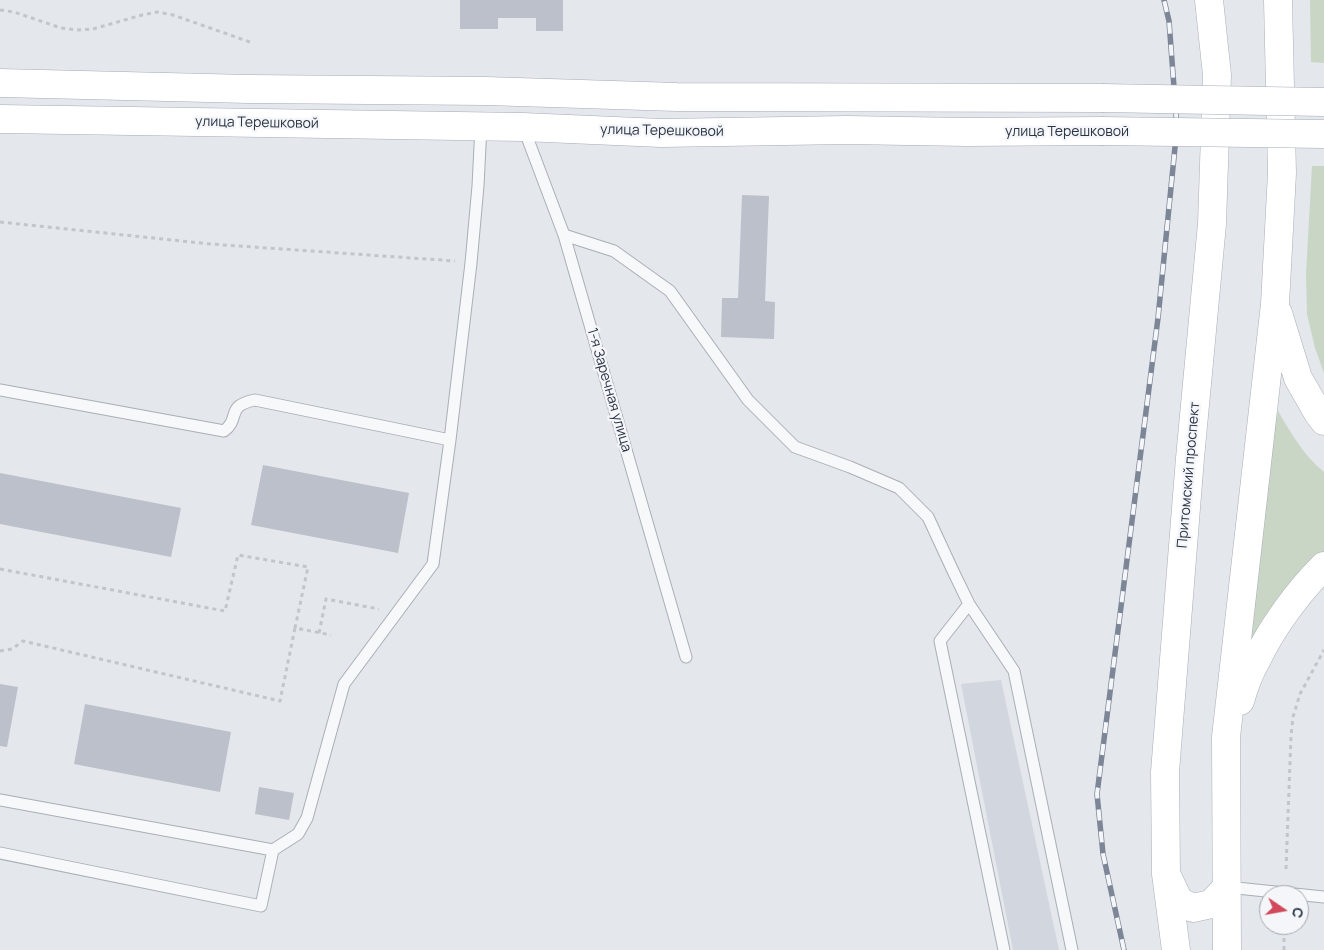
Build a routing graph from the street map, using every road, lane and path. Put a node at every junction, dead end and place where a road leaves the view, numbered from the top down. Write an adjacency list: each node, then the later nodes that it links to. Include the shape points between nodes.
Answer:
1 (1209, 0): 33 (main road, Притомский проспект, via 1217,75 1214,186 1164,772)
2 (1278, 0): 14 (main road, via 1282,173)
3 (0, 10): 4 (path, via 77,30 93,29 157,12)
4 (250, 42)
5 (0, 83): 6 (main road, bridge, via 677,97)
6 (1324, 102)
7 (0, 119): 8 (main road, улица Терешковой)
8 (481, 126): 9 (main road, улица Терешковой); 13 (lane)
9 (524, 127): 10 (main road, улица Терешковой, bridge, via 662,133 846,130); 12 (lane, 1-я Заречная улица)
10 (1324, 134)
11 (0, 222): 13 (path, via 210,244)
12 (564, 235): 20 (lane, via 614,250 670,291 748,400 796,446 899,488 928,517); 27 (lane, 1-я Заречная улица)
13 (471, 263): 17 (lane)
14 (1275, 304): 16 (main road, via 1298,378); 28 (main road)
15 (0, 390): 17 (lane, via 224,431 230,426 236,409 244,402 255,400)
16 (1324, 421)
17 (450, 440): 30 (lane, via 433,564 344,684 307,818 298,834)
18 (1324, 566): 28 (main road, via 1306,584 1274,629 1256,661)
19 (0, 569): 22 (path, via 225,612 238,555 308,567)
20 (969, 604): 37 (lane, via 940,641); 38 (lane, via 1014,671)
21 (380, 610): 23 (path, via 326,600)
22 (296, 628): 23 (path); 26 (path, via 280,702 23,641 12,649)
23 (319, 633): 24 (path)
24 (331, 635)
25 (1324, 650): 32 (path, via 1300,694 1292,717)
26 (0, 651)
27 (686, 657)
28 (1226, 737): 34 (main road)
29 (0, 800): 30 (lane)
30 (273, 850): 31 (lane, via 261,906)
31 (0, 854)
32 (1286, 869)
33 (1166, 874): 34 (main road, via 1179,900 1193,908 1211,904); 39 (main road, Притомский проспект)
34 (1226, 887): 35 (lane); 40 (main road)
35 (1324, 897)
36 (1284, 935): 41 (path)
37 (1004, 950)
38 (1072, 950)
39 (1176, 950)
40 (1227, 950)
41 (1284, 950)

